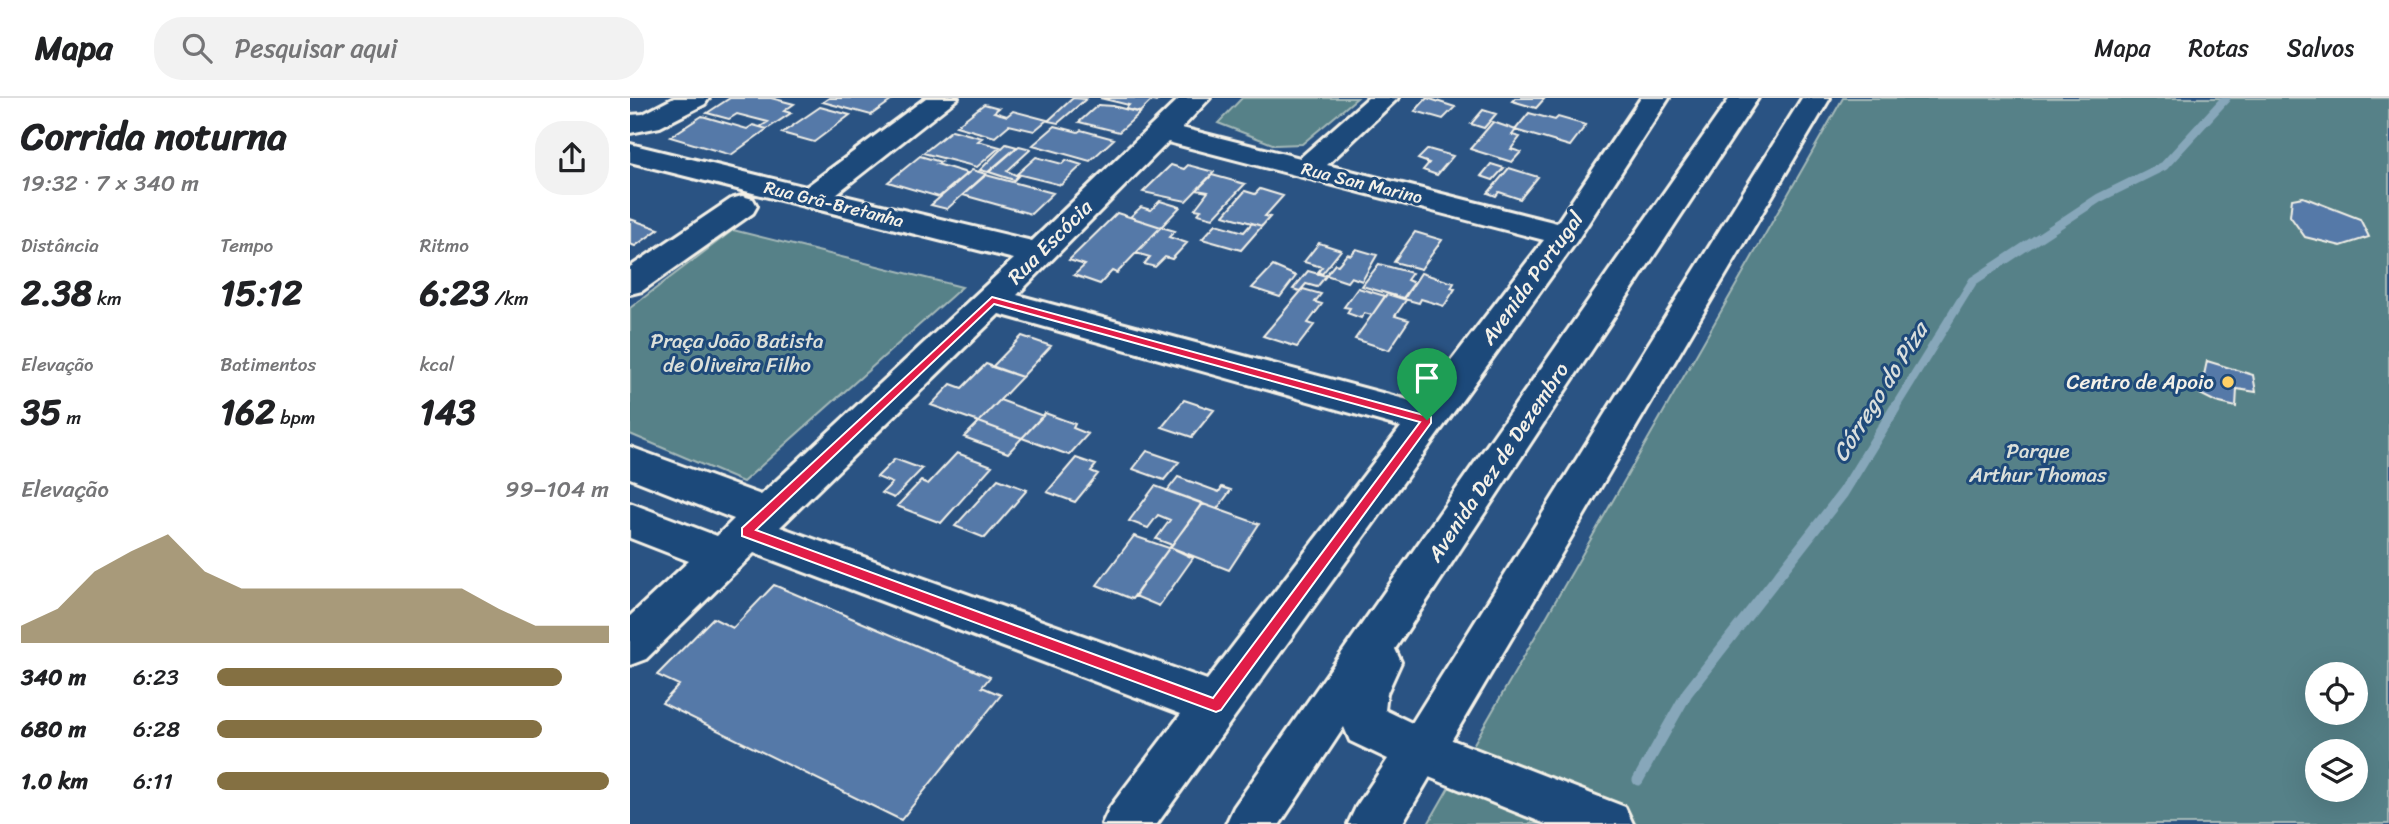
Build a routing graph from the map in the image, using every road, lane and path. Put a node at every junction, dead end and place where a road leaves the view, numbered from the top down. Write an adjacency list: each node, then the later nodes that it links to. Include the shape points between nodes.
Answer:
1 (695, 98): 8 (main road, via 650,121)
2 (944, 98): 13 (main road)
3 (1196, 98): 9 (main road, Rua Escócia)
4 (1384, 98): 11 (main road)
5 (1655, 98): 15 (main road, Avenida Portugal)
6 (1744, 98): 23 (main road, Avenida Dez de Dezembro)
7 (1816, 98): 26 (main road)
8 (630, 124)
9 (1160, 131): 11 (main road, Rua San Marino); 16 (main road, Rua Escócia)
10 (630, 153): 13 (main road, Rua Grã-Bretanha)
11 (1306, 168): 15 (main road, Rua San Marino)
12 (630, 177): 14 (main road, Rua Grã-Bretanha)
13 (811, 198): 16 (main road, Rua Grã-Bretanha)
14 (742, 206): 16 (main road, Rua Grã-Bretanha); 17 (main road)
15 (1564, 235): 19 (main road, Avenida Portugal)
16 (1028, 265): 18 (main road, Rua Escócia)
17 (630, 283)
18 (992, 300): 19 (main road); 22 (main road, Rua Escócia)
19 (1427, 420): 25 (main road, Avenida Portugal)
20 (630, 462): 22 (main road)
21 (630, 520): 22 (main road)
22 (744, 534): 24 (main road, Rua Escócia); 25 (main road)
23 (1415, 584): 26 (main road, via 1361,704 1366,725); 28 (main road, Avenida Dez de Dezembro)
24 (630, 645)
25 (1216, 705): 27 (main road, Avenida Portugal)
26 (1421, 751): 29 (main road); 30 (main road)
27 (1127, 824)
28 (1251, 824)
29 (1373, 824)
30 (1608, 824)

